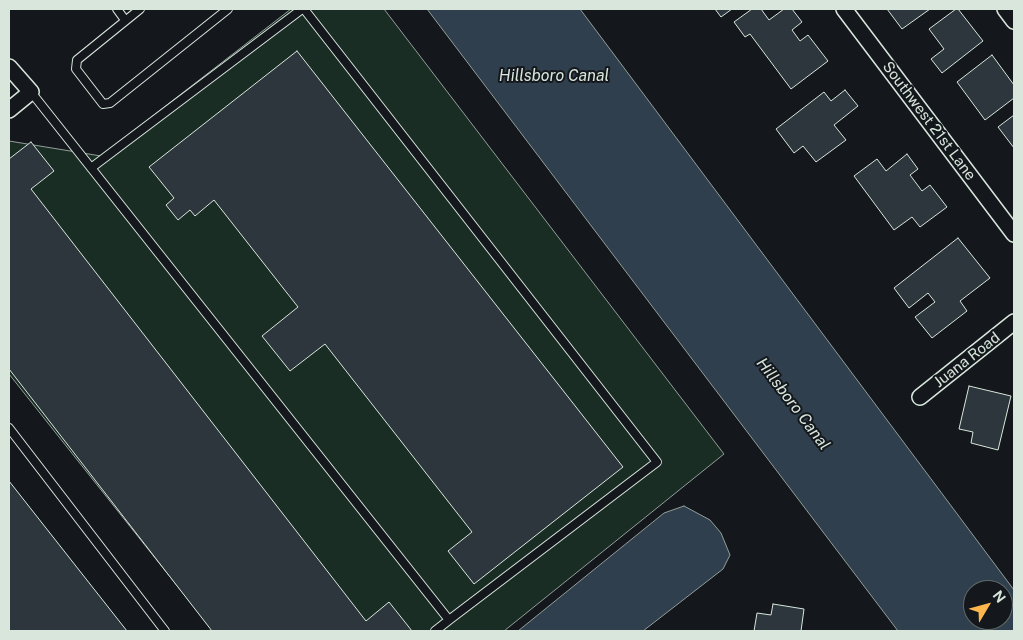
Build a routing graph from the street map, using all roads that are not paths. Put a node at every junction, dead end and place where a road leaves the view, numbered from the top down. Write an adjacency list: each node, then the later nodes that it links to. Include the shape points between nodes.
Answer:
1 (117, 9): 7 (lane)
2 (140, 9): 7 (lane)
3 (228, 9): 7 (lane, via 110,103 103,104 76,69 77,60)
4 (303, 9): 12 (lane); 17 (lane, via 657,462)
5 (844, 9): 13 (street, Southwest 21st Lane)
6 (1005, 9): 8 (street)
7 (125, 20)
8 (1014, 21)
9 (9, 67): 10 (street)
10 (31, 92): 11 (street); 12 (lane)
11 (9, 110)
12 (91, 168): 17 (lane)
13 (1014, 234)
14 (1014, 322): 15 (street, Juana Road)
15 (920, 397)
16 (9, 428): 18 (lane)
17 (449, 620): 19 (lane)
18 (165, 631)
19 (435, 631)

